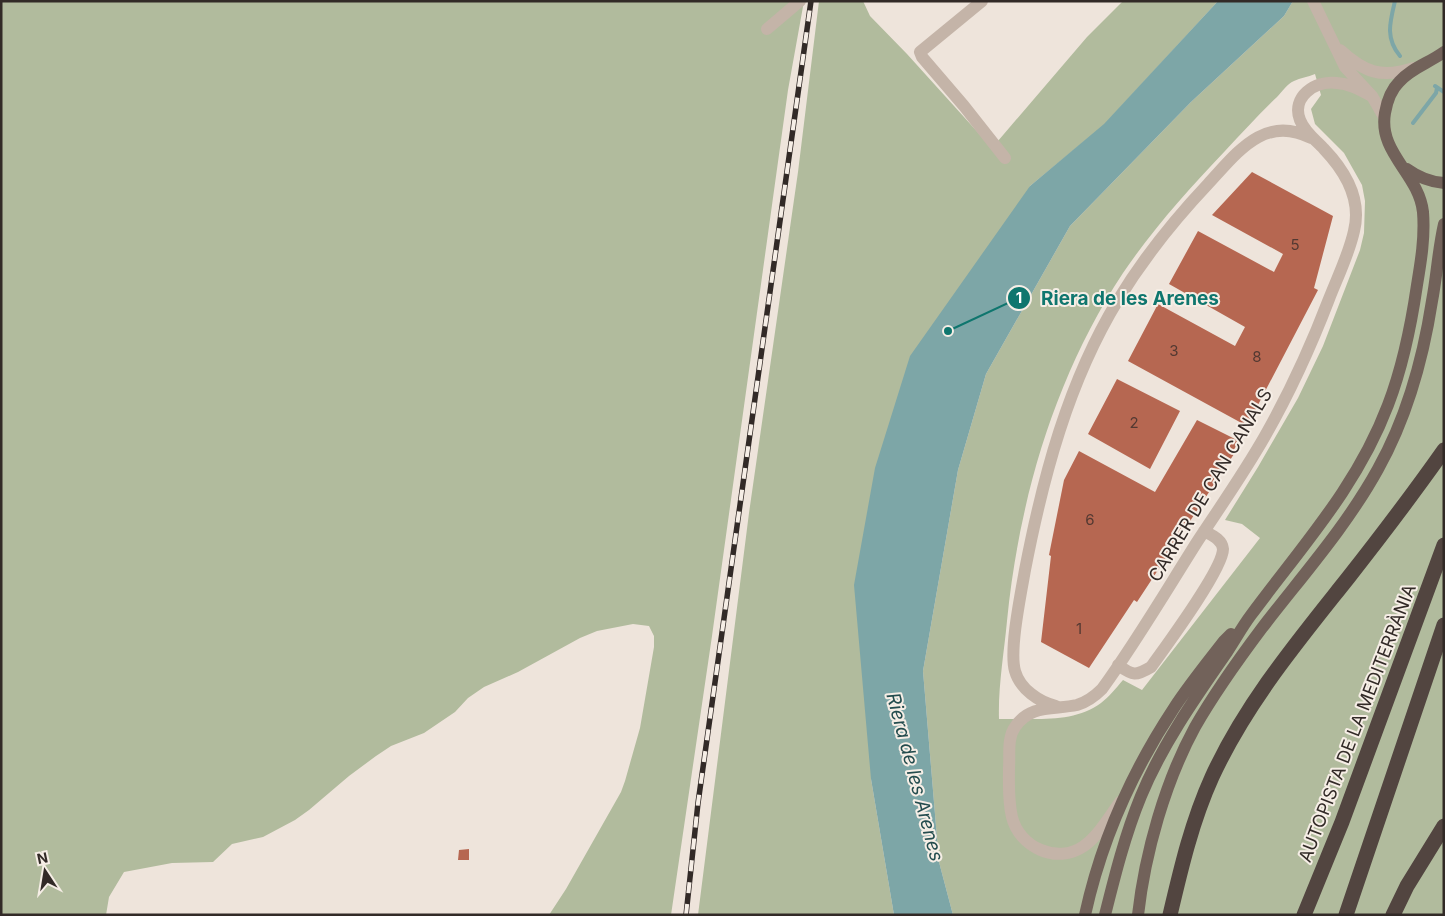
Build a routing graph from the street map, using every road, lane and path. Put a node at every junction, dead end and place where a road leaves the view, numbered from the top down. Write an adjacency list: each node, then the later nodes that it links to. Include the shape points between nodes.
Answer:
1 (982, 1): 13 (street, via 920,52)
2 (1313, 1): 5 (street)
3 (798, 3): 4 (street)
4 (767, 29)
5 (1331, 38): 9 (street, via 1351,60 1365,69 1391,73); 10 (street, via 1345,67)
6 (1444, 52): 8 (main road)
7 (1444, 60): 8 (main road)
8 (1427, 63): 9 (main road)
9 (1414, 68): 11 (main road, via 1391,93)
10 (1372, 96): 11 (street); 12 (street, CARRER DE CAN CANALS, via 1353,86 1335,82 1318,85 1304,93 1298,104 1299,116 1305,130)
11 (1384, 118): 14 (main road, via 1387,141)
12 (1316, 141): 18 (street, CARRER DE CAN CANALS, via 1350,183 1355,203 1354,230 1308,352 1265,436); 23 (street, CARRER DE CAN CANALS, via 1303,134 1282,131 1263,134 1248,143 1192,202 1146,260 1118,300 1080,376 1046,472 1023,581 1014,650 1015,673 1022,684 1036,698)
13 (1006, 158)
14 (1398, 160): 15 (main road, via 1420,178); 20 (main road, via 1420,196 1424,229 1410,327 1394,388 1380,426 1347,488)
15 (1444, 183)
16 (1444, 224): 28 (main road, via 1424,346 1398,429 1351,513 1241,656 1194,729 1160,815 1147,861)
17 (1444, 450): 29 (highway, via 1250,708 1212,778 1186,847)
18 (1204, 531): 22 (street, CARRER DE CAN CANALS); 22 (street, via 1220,540 1223,548 1209,581 1151,667 1139,674 1128,673)
19 (1444, 545): 30 (highway, AUTOPISTA DE LA MEDITERRÀNIA)
20 (1249, 617): 24 (main road, via 1224,641 1174,708); 27 (main road, via 1155,766 1129,827)
21 (1444, 625): 31 (highway)
22 (1118, 665): 23 (street, CARRER DE CAN CANALS, via 1102,689 1089,700)
23 (1061, 707): 24 (street, CARRER DE CAN CANALS, via 1040,709 1026,715 1012,733 1009,798 1012,818 1024,838 1047,853 1074,852 1096,834)
24 (1129, 790): 26 (main road, via 1108,840)
25 (1444, 826): 32 (highway)
26 (1085, 915)
27 (1106, 915)
28 (1138, 915)
29 (1170, 915)
30 (1304, 915)
31 (1346, 915)
32 (1393, 915)

